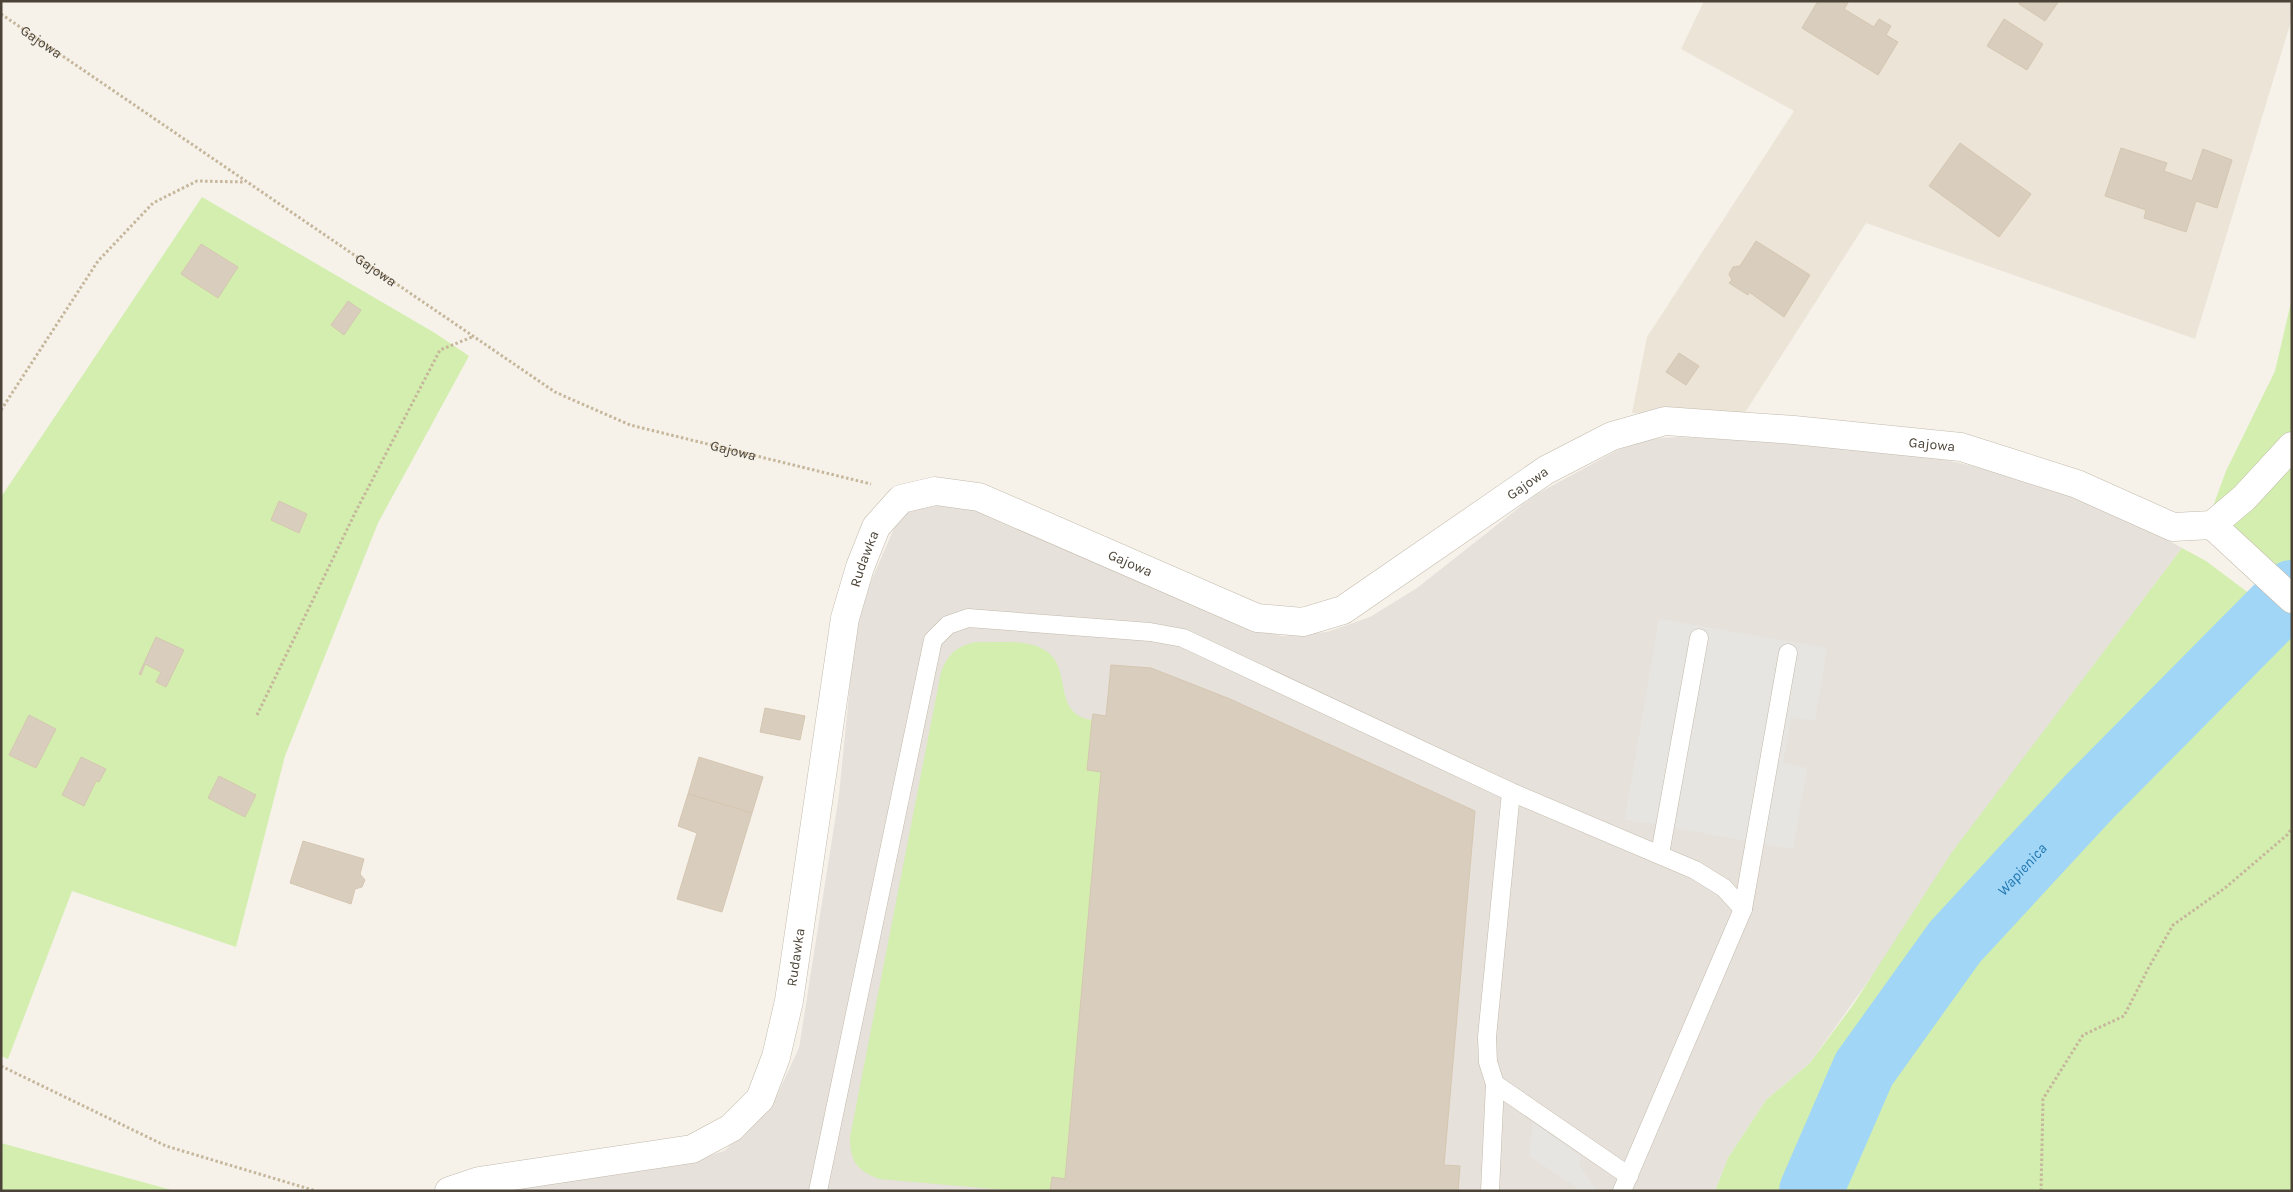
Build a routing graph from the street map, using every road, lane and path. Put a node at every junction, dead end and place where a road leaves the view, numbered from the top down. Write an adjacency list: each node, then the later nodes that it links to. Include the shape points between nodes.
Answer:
1 (1, 14): 2 (path, Gajowa)
2 (246, 182): 3 (path, Gajowa); 4 (path, via 197,181 153,204 98,261)
3 (473, 337): 6 (path, Gajowa, via 555,392 630,425 870,483); 11 (path, via 440,350 354,513)
4 (1, 410)
5 (2292, 446): 7 (street, via 2244,498)
6 (901, 498): 7 (street, Gajowa, via 935,491 979,497 1256,618 1302,622 1343,610 1546,470 1612,436 1665,421 1961,447 2077,484 2173,527); 20 (street, Rudawka, via 876,527 845,618 789,1001 776,1057 760,1099 731,1128 692,1149 479,1181)
7 (2212, 525): 8 (street)
8 (2292, 599)
9 (1699, 638): 14 (lane)
10 (1788, 653): 15 (lane)
11 (257, 715)
12 (1511, 792): 14 (lane); 17 (lane, via 1487,1037 1488,1062); 21 (lane, via 1183,638 1150,632 968,618 948,625 933,640)
13 (2292, 828): 23 (path, via 2225,888 2174,925 2148,967 2124,1016 2083,1035 2043,1099)
14 (1660, 854): 15 (lane, via 1724,888)
15 (1744, 908): 18 (lane)
16 (1, 1066): 19 (path, via 166,1146)
17 (1495, 1084): 18 (lane); 22 (lane)
18 (1626, 1183)
19 (316, 1191)
20 (450, 1191)
21 (818, 1191)
22 (1490, 1191)
23 (2040, 1191)

